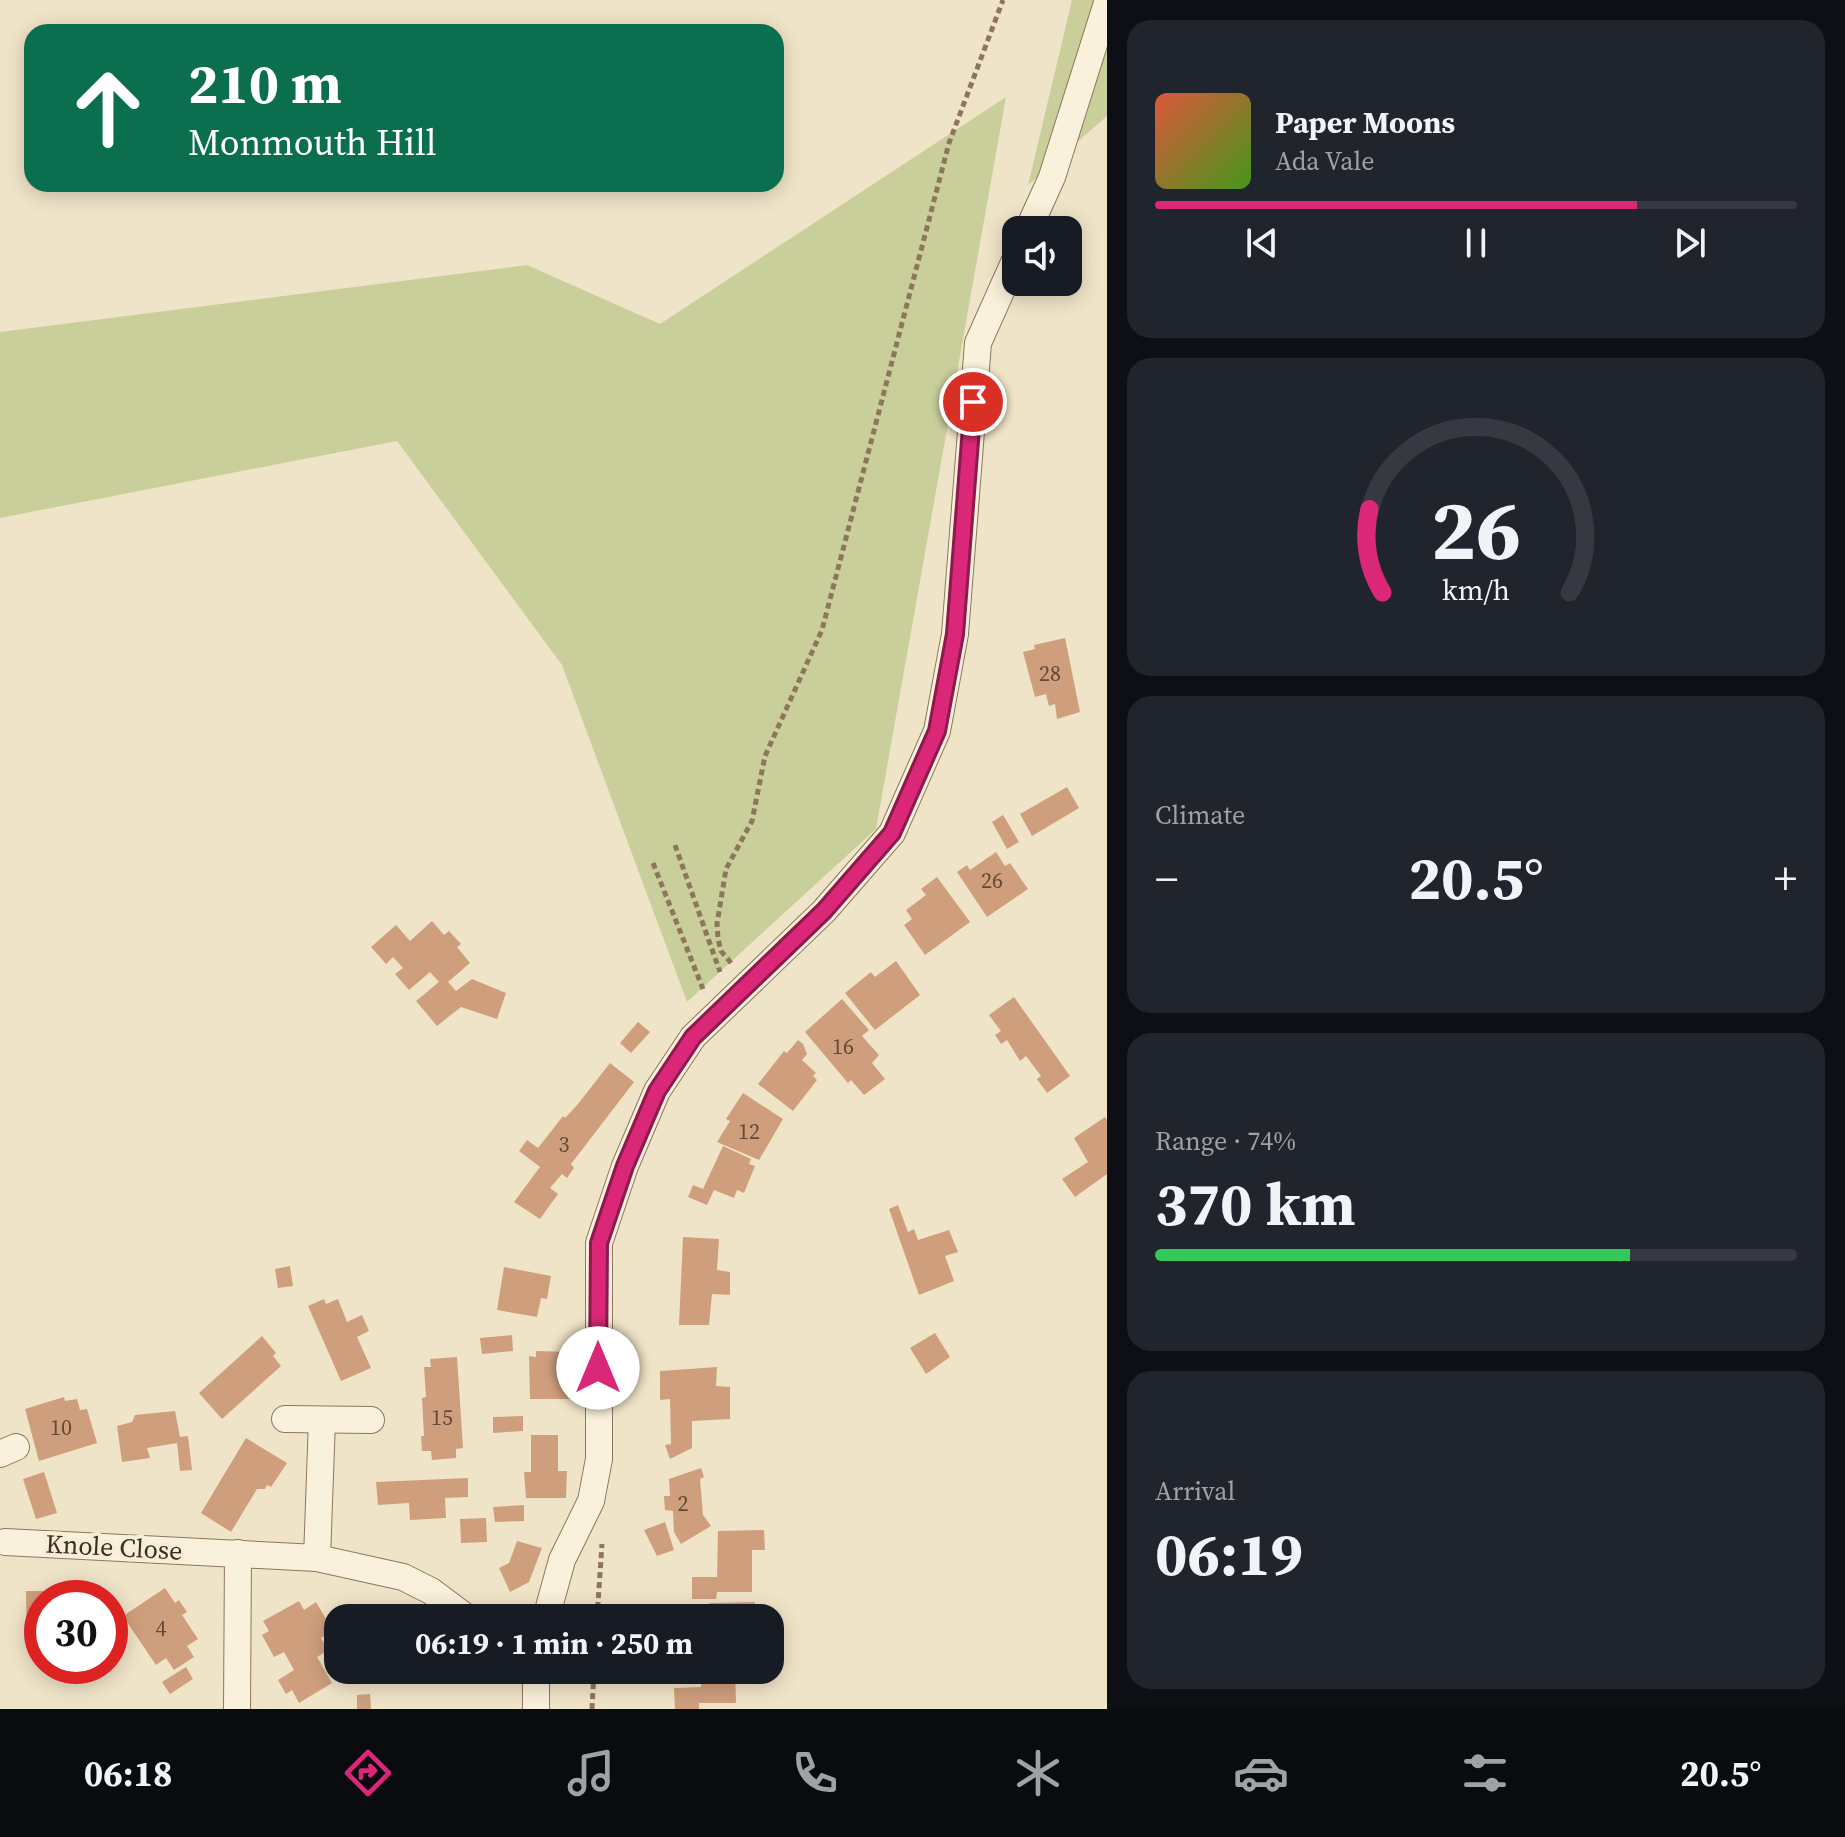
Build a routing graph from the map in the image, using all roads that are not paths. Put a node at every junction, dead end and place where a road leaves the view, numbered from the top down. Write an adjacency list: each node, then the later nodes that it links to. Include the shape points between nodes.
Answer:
1 (1107, 3): 2 (street, via 1052,177)
2 (1034, 216)
3 (1002, 289): 11 (street, via 978,343 955,634 937,731 892,833 824,911 693,1037 657,1091 599,1243 599,1459 591,1501 562,1560)
4 (285, 1419): 5 (street)
5 (322, 1420): 6 (street); 9 (street)
6 (371, 1420)
7 (2, 1539): 8 (street, Knole Close)
8 (238, 1553): 9 (street, Knole Close); 13 (street)
9 (317, 1558): 10 (street, Knole Close, via 403,1577)
10 (448, 1604)
11 (550, 1604)
12 (536, 1684): 14 (street)
13 (237, 1709)
14 (536, 1709)

